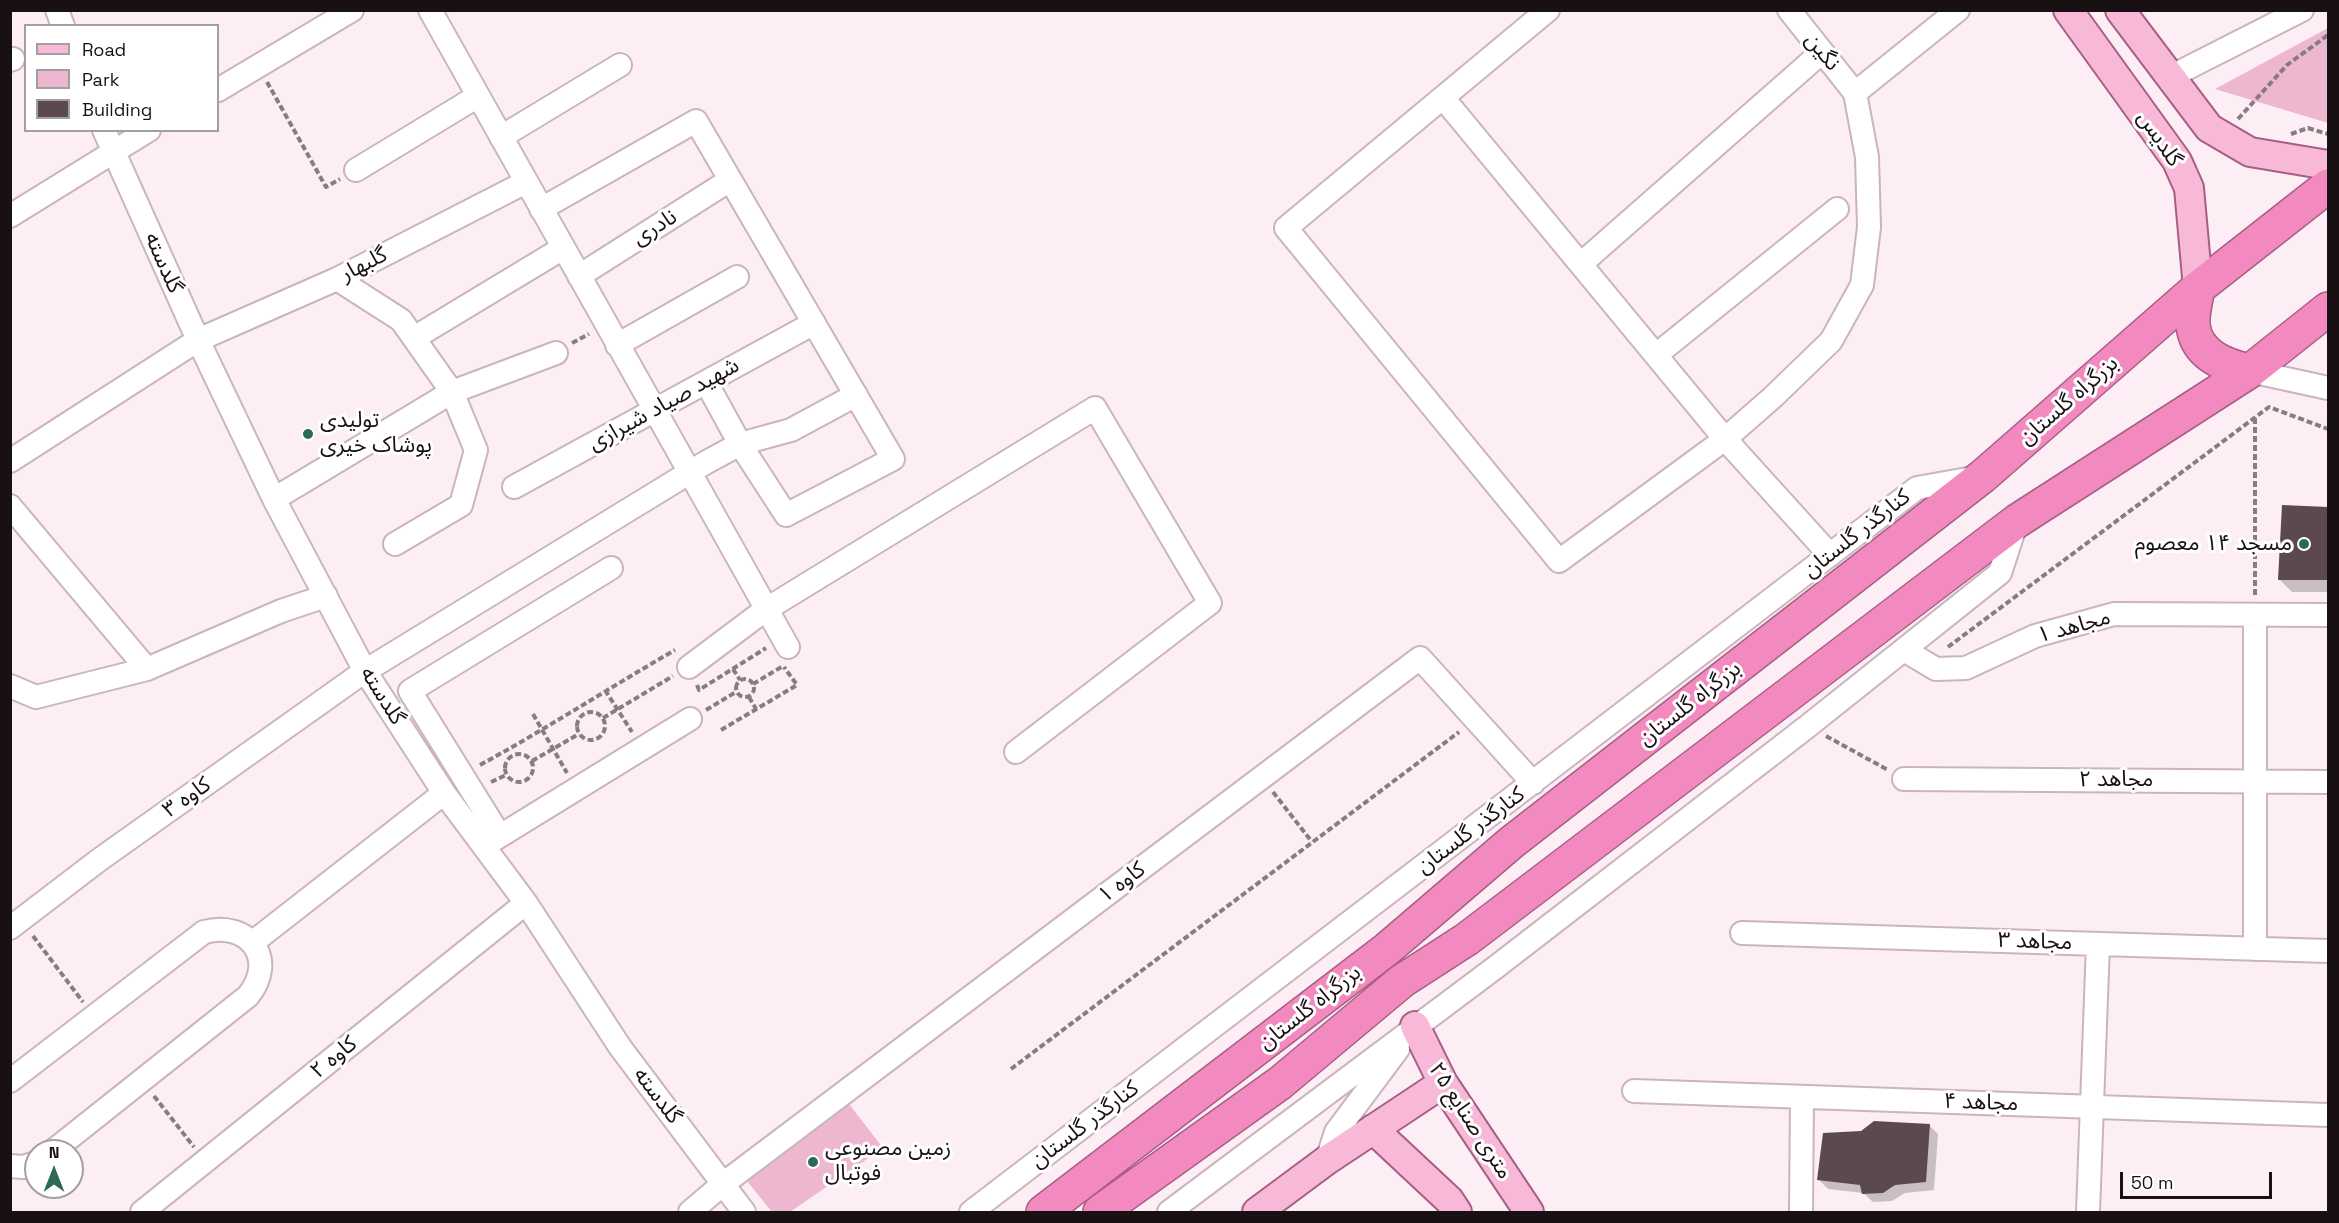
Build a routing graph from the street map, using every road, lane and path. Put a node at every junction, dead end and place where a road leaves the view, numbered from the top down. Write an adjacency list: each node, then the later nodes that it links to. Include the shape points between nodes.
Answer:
1 (352, 10): 12 (street)
2 (430, 10): 16 (street)
3 (1548, 10): 17 (street)
4 (1958, 10): 15 (street)
5 (2068, 10): 38 (main road, گلدیس, via 2177,161 2189,188)
6 (2120, 10): 13 (main road, گلدیس)
7 (2302, 10): 13 (street)
8 (1792, 12): 10 (street, نگین)
9 (2328, 35): 23 (path, via 2287,65 2264,88)
10 (1822, 52): 15 (street, نگین); 34 (street)
11 (620, 65): 21 (street)
12 (258, 66): 14 (street); 26 (path, via 326,187)
13 (2170, 77): 23 (main road, گلدیس, via 2209,128)
14 (219, 89)
15 (1855, 93): 55 (street, via 1867,157 1869,227 1862,285 1831,341)
16 (478, 96): 21 (street); 26 (street)
17 (1444, 99): 34 (street); 55 (street, via 1286,228 1559,561)
18 (105, 132): 24 (street, گلدسته)
19 (146, 132): 24 (street)
20 (2328, 134): 22 (path, via 2308,128)
21 (501, 137): 28 (street)
22 (2285, 137)
23 (2224, 139): 25 (main road, گلدیس, via 2250,152)
24 (113, 152): 32 (street); 43 (street, گلدسته)
25 (2328, 165)
26 (356, 170)
27 (730, 180): 31 (street, via 696,121); 35 (street, نادری); 40 (street)
28 (526, 182): 31 (street); 37 (street, گلبهار)
29 (2328, 186): 38 (highway, بزرگراه گلستان)
30 (1837, 208): 46 (street)
31 (542, 209): 33 (street)
32 (10, 216)
33 (563, 248): 35 (street); 42 (street)
34 (1582, 263): 46 (street)
35 (579, 276): 41 (street)
36 (737, 277): 44 (street)
37 (337, 279): 42 (street, via 401,320); 43 (street, گلبهار)
38 (2198, 288): 47 (highway, via 2193,325 2202,348 2225,366); 59 (highway, بزرگراه گلستان)
39 (2328, 309): 47 (highway, بزرگراه گلستان)
40 (814, 323): 48 (street, شهید صیاد شیرازی); 51 (street)
41 (606, 324): 44 (street); 45 (path)
42 (414, 338): 50 (street)
43 (198, 340): 57 (street, گلبهار); 61 (street, گلدسته)
44 (617, 345): 52 (street)
45 (556, 353): 50 (street)
46 (1656, 355): 55 (street)
47 (2250, 371): 49 (street); 63 (highway, بزرگراه گلستان)
48 (706, 382): 52 (street, شهید صیاد شیرازی); 56 (street)
49 (2328, 388)
50 (452, 392): 61 (street); 64 (street, via 476,450 461,505)
51 (856, 395): 56 (street, کاوه ۳, via 791,430); 56 (street, via 893,459 786,515)
52 (654, 411): 58 (street); 60 (street, شهید صیاد شیرازی)
53 (2255, 417): 54 (path, via 2269,406); 69 (path); 73 (path)
54 (2328, 429)
55 (1725, 439): 65 (street)
56 (740, 444): 58 (street, کاوه ۳)
57 (10, 461)
58 (689, 473): 68 (street); 77 (street, کاوه ۳)
59 (1983, 476): 65 (street, کنارگذر گلستان, via 1917,488); 104 (highway, بزرگراه گلستان)
60 (514, 487)
61 (274, 500): 67 (street, گلدسته)
62 (10, 506): 75 (street)
63 (2017, 521): 71 (street, via 2000,573); 110 (highway, بزرگراه گلستان)
64 (395, 544)
65 (1830, 555): 106 (street, کنارگذر گلستان)
66 (611, 568): 100 (street, via 410,692)
67 (326, 596): 75 (street, via 281,611); 77 (street, گلدسته)
68 (765, 610): 72 (street); 74 (street); 97 (street, via 1095,408 1210,603)
69 (2255, 615): 70 (street, ۱ مجاهد); 73 (street, ۱ مجاهد, via 2114,614 2035,636 1966,668 1936,669); 103 (street)
70 (2328, 615)
71 (1904, 650): 73 (street, ۱ مجاهد); 90 (street)
72 (780, 654): 76 (path); 79 (path); 85 (path, via 796,685)
73 (1926, 663)
74 (689, 666): 76 (path, via 699,690); 81 (path, via 677,649); 84 (path)
75 (147, 669): 80 (street, via 36,697)
76 (734, 669): 78 (path)
77 (365, 671): 108 (street, گلدسته); 115 (street, کاوه ۳)
78 (740, 680): 79 (path); 82 (path)
79 (753, 684): 83 (path)
80 (10, 686)
81 (604, 690): 84 (path); 92 (path)
82 (736, 692): 83 (path); 88 (path)
83 (748, 697): 85 (path)
84 (617, 709): 87 (path); 96 (path)
85 (756, 709): 91 (path)
86 (532, 714): 92 (path)
87 (603, 718): 93 (path, via 605,730 596,739); 93 (path, via 592,711 580,716)
88 (690, 719): 96 (street)
89 (1476, 719): 101 (street, کاوه ۱, via 1420,658); 106 (street, کاوه ۱); 112 (path)
90 (1808, 726): 102 (path); 122 (street)
91 (721, 730)
92 (543, 731): 94 (path); 95 (path)
93 (579, 734): 95 (path)
94 (509, 749): 98 (path); 100 (path)
95 (553, 749): 99 (path); 107 (path)
96 (642, 749): 107 (street)
97 (1016, 752)
98 (512, 755): 99 (path, via 522,753); 99 (path, via 504,769 510,780 516,782 532,774)
99 (532, 761)
100 (462, 775): 111 (street)
101 (1262, 777): 112 (path); 135 (street, کاوه ۱)
102 (1904, 779): 103 (street, مجاهد ۲)
103 (2255, 781): 105 (street, مجاهد ۲); 119 (street)
104 (1590, 782): 109 (highway, بزرگراه گلستان); 110 (highway, via 1591,799 1597,811 1605,817)
105 (2328, 782)
106 (1533, 783): 139 (street, کنارگذر گلستان)
107 (576, 789): 111 (street)
108 (444, 793): 111 (street, گلدسته); 117 (street)
109 (1557, 808): 113 (highway, via 1582,819 1588,830); 140 (highway, بزرگراه گلستان, via 1386,949)
110 (1626, 819): 113 (highway, بزرگراه گلستان)
111 (492, 841): 114 (street, گلدسته)
112 (1312, 842): 123 (path)
113 (1588, 847): 141 (highway, بزرگراه گلستان, via 1467,939 1402,981 1280,1083)
114 (526, 903): 134 (street, کاوه ۲); 135 (street, گلدسته, via 620,1047)
115 (15, 924): 121 (path)
116 (1742, 933): 118 (street, مجاهد ۳)
117 (252, 943): 121 (street, via 233,930 217,928 204,932); 125 (street, via 260,959 256,986)
118 (2098, 944): 119 (street, مجاهد ۳); 129 (street)
119 (2255, 949): 120 (street, مجاهد ۳)
120 (2328, 951)
121 (94, 1017): 124 (street)
122 (1415, 1026): 126 (main road, ۲۵ متری صنایع); 133 (street, via 1336,1132); 142 (street)
123 (1011, 1069)
124 (10, 1081)
125 (142, 1081): 132 (street); 134 (path)
126 (1443, 1083): 131 (main road); 145 (main road, ۲۵ متری صنایع)
127 (1634, 1091): 128 (street, مجاهد ۴)
128 (1802, 1097): 129 (street, مجاهد ۴); 146 (street)
129 (2092, 1106): 130 (street, مجاهد ۴); 147 (street)
130 (2328, 1115)
131 (1373, 1128): 133 (main road); 144 (main road)
132 (68, 1139)
133 (1327, 1160): 143 (main road)
134 (206, 1161): 136 (street, کاوه ۲)
135 (723, 1184): 137 (street, کاوه ۱); 138 (street, گلدسته)
136 (142, 1212)
137 (690, 1212)
138 (744, 1212)
139 (971, 1212)
140 (1043, 1212)
141 (1100, 1212)
142 (1169, 1212)
143 (1257, 1212)
144 (1457, 1212)
145 (1529, 1212)
146 (1801, 1212)
147 (2088, 1212)

